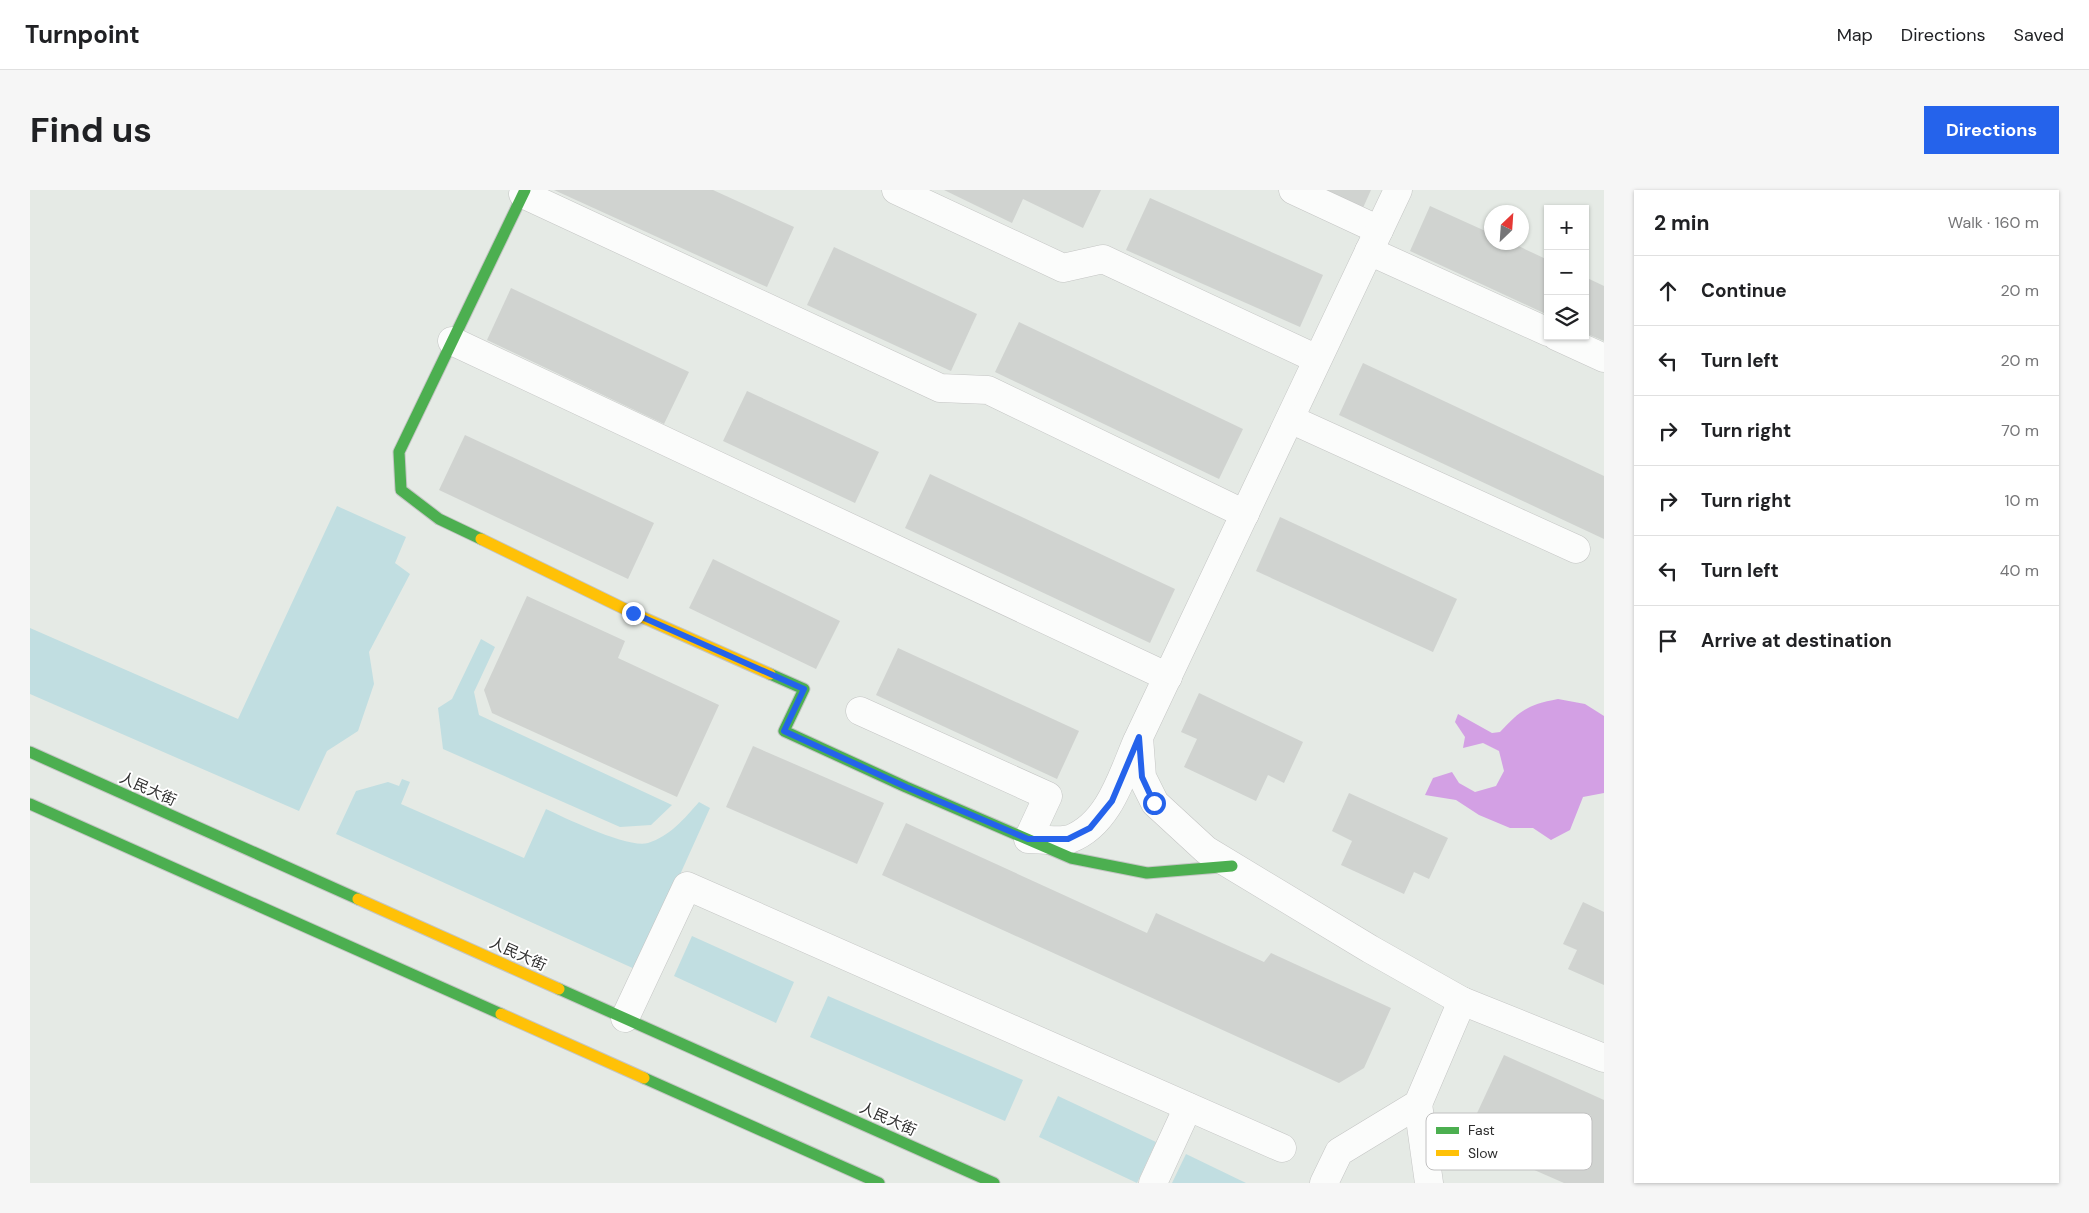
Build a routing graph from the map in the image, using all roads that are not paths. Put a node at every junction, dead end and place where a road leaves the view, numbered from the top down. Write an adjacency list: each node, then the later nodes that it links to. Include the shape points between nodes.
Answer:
1 (896, 190): 10 (street, via 1063,268 1103,260)
2 (1293, 190): 5 (street)
3 (1398, 190): 5 (street)
4 (524, 192): 8 (main road); 12 (street, via 940,388 988,390)
5 (1374, 240): 6 (street); 10 (street)
6 (1544, 330)
7 (1565, 340): 9 (street)
8 (452, 341): 14 (street); 19 (main road, via 399,452 401,490 439,519 633,613 804,689 784,731)
9 (1604, 358)
10 (1317, 359): 11 (street)
11 (1290, 419): 12 (street); 13 (street)
12 (1244, 514): 14 (street)
13 (1576, 549)
14 (1168, 676): 16 (street)
15 (860, 711): 19 (street, via 1048,796)
16 (1139, 737): 19 (street, via 1112,801 1090,828 1068,839); 20 (street, via 1142,777 1154,803 1206,850)
17 (30, 752): 22 (main road, 人民大街)
18 (30, 804): 29 (main road)
19 (1028, 839): 20 (main road, via 1070,858 1147,873)
20 (1232, 866): 21 (street)
21 (1462, 1001): 23 (street); 24 (street)
22 (625, 1018): 25 (street, via 687,886); 30 (main road, 人民大街)
23 (1604, 1058)
24 (1418, 1104): 27 (street); 32 (street, via 1339,1152)
25 (1188, 1107): 26 (street); 31 (street)
26 (1282, 1148)
27 (1426, 1161)
28 (1427, 1170): 33 (street)
29 (879, 1183)
30 (994, 1183)
31 (1153, 1183)
32 (1324, 1183)
33 (1429, 1183)

